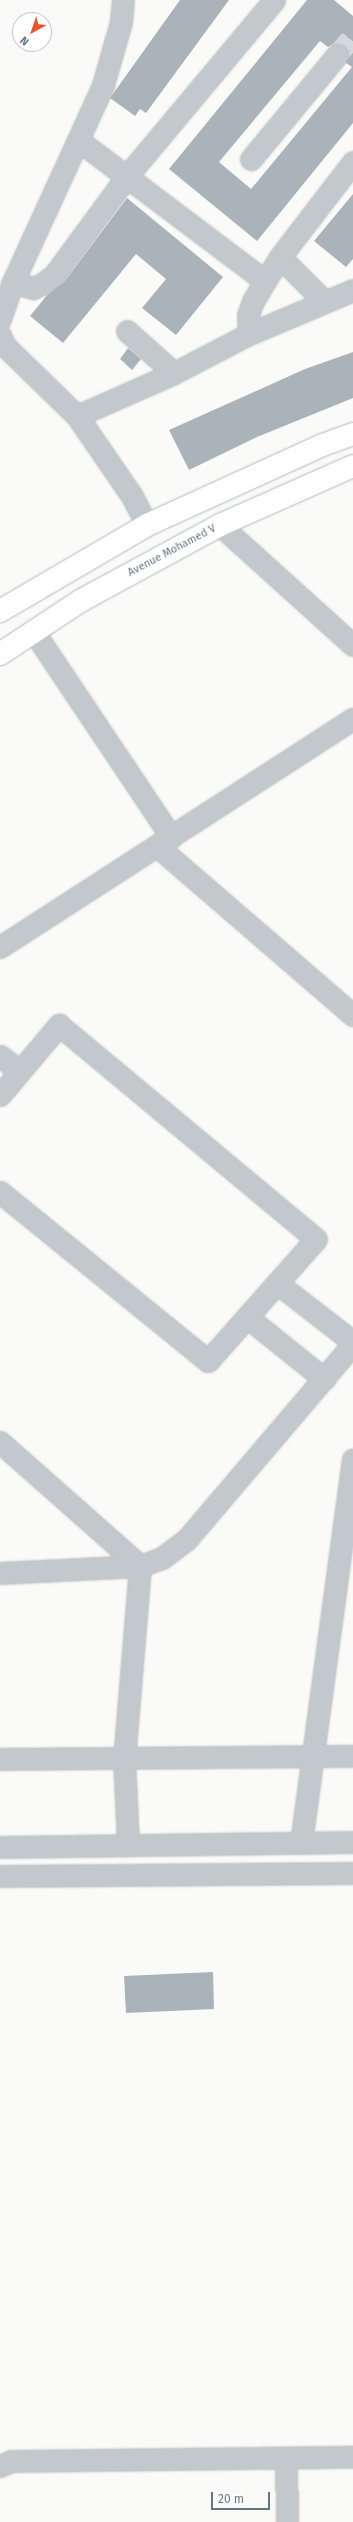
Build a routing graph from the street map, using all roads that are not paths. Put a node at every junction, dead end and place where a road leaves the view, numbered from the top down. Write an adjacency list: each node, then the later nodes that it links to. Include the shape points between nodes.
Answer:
1 (123, 0): 4 (street, via 121,22 103,85)
2 (274, 0): 7 (street)
3 (337, 55): 5 (street)
4 (78, 140): 7 (street); 10 (street)
5 (251, 159)
6 (353, 162): 8 (street)
7 (127, 176): 9 (street); 10 (street, via 55,274 33,288)
8 (280, 257): 9 (street); 12 (street)
9 (265, 281): 15 (street, via 248,315)
10 (13, 282): 13 (street)
11 (353, 290): 12 (street)
12 (324, 301): 15 (street)
13 (0, 319)
14 (127, 331): 17 (street)
15 (248, 334): 17 (street)
16 (0, 335): 18 (street, via 5,346)
17 (174, 373): 18 (street)
18 (77, 416): 21 (street, via 132,496)
19 (353, 434): 21 (street, via 320,446)
20 (353, 466): 22 (street, Avenue Mohamed V)
21 (147, 525): 23 (street)
22 (220, 526): 24 (street, Avenue Mohamed V, via 82,600); 25 (street)
23 (0, 611)
24 (34, 632): 26 (street, Avenue Mohamed V); 28 (street)
25 (353, 645)
26 (0, 654)
27 (353, 719): 28 (street)
28 (164, 841): 29 (street); 30 (street)
29 (0, 947)
30 (353, 1015)
31 (0, 1056): 32 (street)
32 (20, 1071): 33 (street); 35 (street, via 59,1025 316,1239)
33 (0, 1095)
34 (0, 1192): 36 (street, via 208,1361)
35 (277, 1283): 36 (street); 37 (street)
36 (247, 1317): 38 (street)
37 (353, 1343): 38 (street)
38 (324, 1379): 41 (street, via 187,1539 162,1558)
39 (0, 1442): 41 (street)
40 (353, 1460): 43 (street)
41 (140, 1566): 42 (street); 46 (street)
42 (0, 1573)
43 (313, 1755): 44 (street); 46 (street); 48 (street)
44 (353, 1756)
45 (0, 1759): 46 (street)
46 (124, 1759): 49 (street)
47 (353, 1842): 48 (street)
48 (301, 1843): 49 (street)
49 (128, 1844): 50 (street)
50 (0, 1847)
51 (353, 1873): 52 (street)
52 (0, 1876)
53 (353, 2457): 54 (street)
54 (286, 2458): 55 (street, via 11,2461); 56 (street)
55 (0, 2466)
56 (287, 2522)

